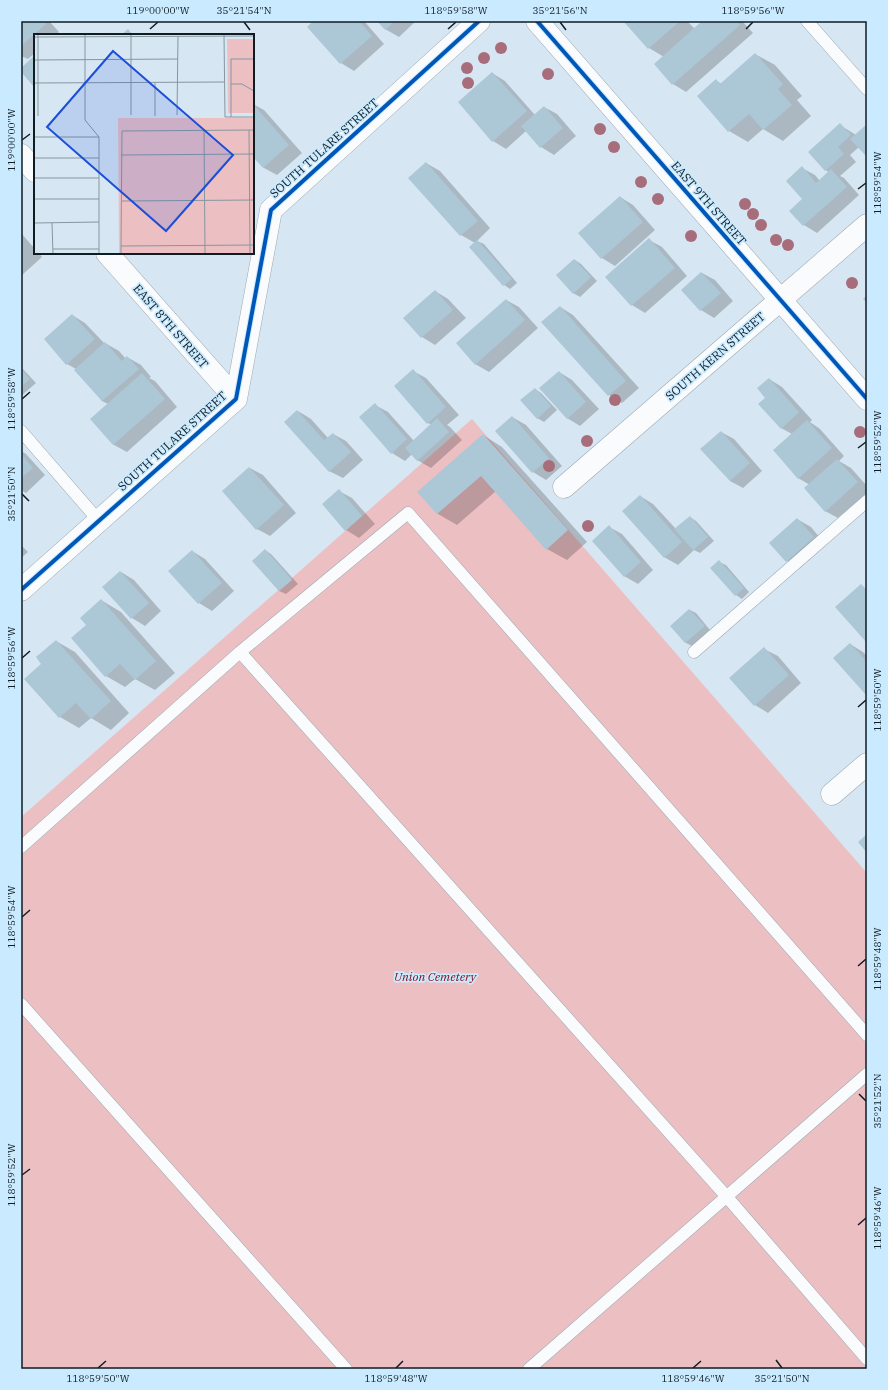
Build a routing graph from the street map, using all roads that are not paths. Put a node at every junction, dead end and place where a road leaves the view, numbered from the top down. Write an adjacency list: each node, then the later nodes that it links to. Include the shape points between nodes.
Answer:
1 (479, 21): 10 (street, SOUTH TULARE STREET, via 271,210)
2 (537, 21): 9 (street, EAST 9TH STREET)
3 (807, 21): 4 (lane)
4 (867, 89)
5 (21, 155): 6 (street)
6 (34, 170)
7 (867, 225): 9 (street, SOUTH KERN STREET)
8 (108, 254): 10 (street, EAST 8TH STREET)
9 (780, 300): 11 (street, EAST 9TH STREET); 13 (street, SOUTH KERN STREET)
10 (236, 399): 15 (street, SOUTH TULARE STREET)
11 (867, 399)
12 (21, 431): 15 (lane)
13 (564, 486)
14 (867, 501): 18 (lane)
15 (99, 521): 16 (street, SOUTH TULARE STREET)
16 (21, 590)
17 (240, 652): 21 (lane); 23 (lane, via 408,513); 25 (lane)
18 (694, 652)
19 (867, 764): 20 (street)
20 (832, 794)
21 (21, 847)
22 (21, 1004): 27 (lane)
23 (867, 1035)
24 (867, 1074): 25 (lane)
25 (727, 1197): 26 (lane); 28 (lane)
26 (867, 1359)
27 (346, 1369)
28 (530, 1369)

